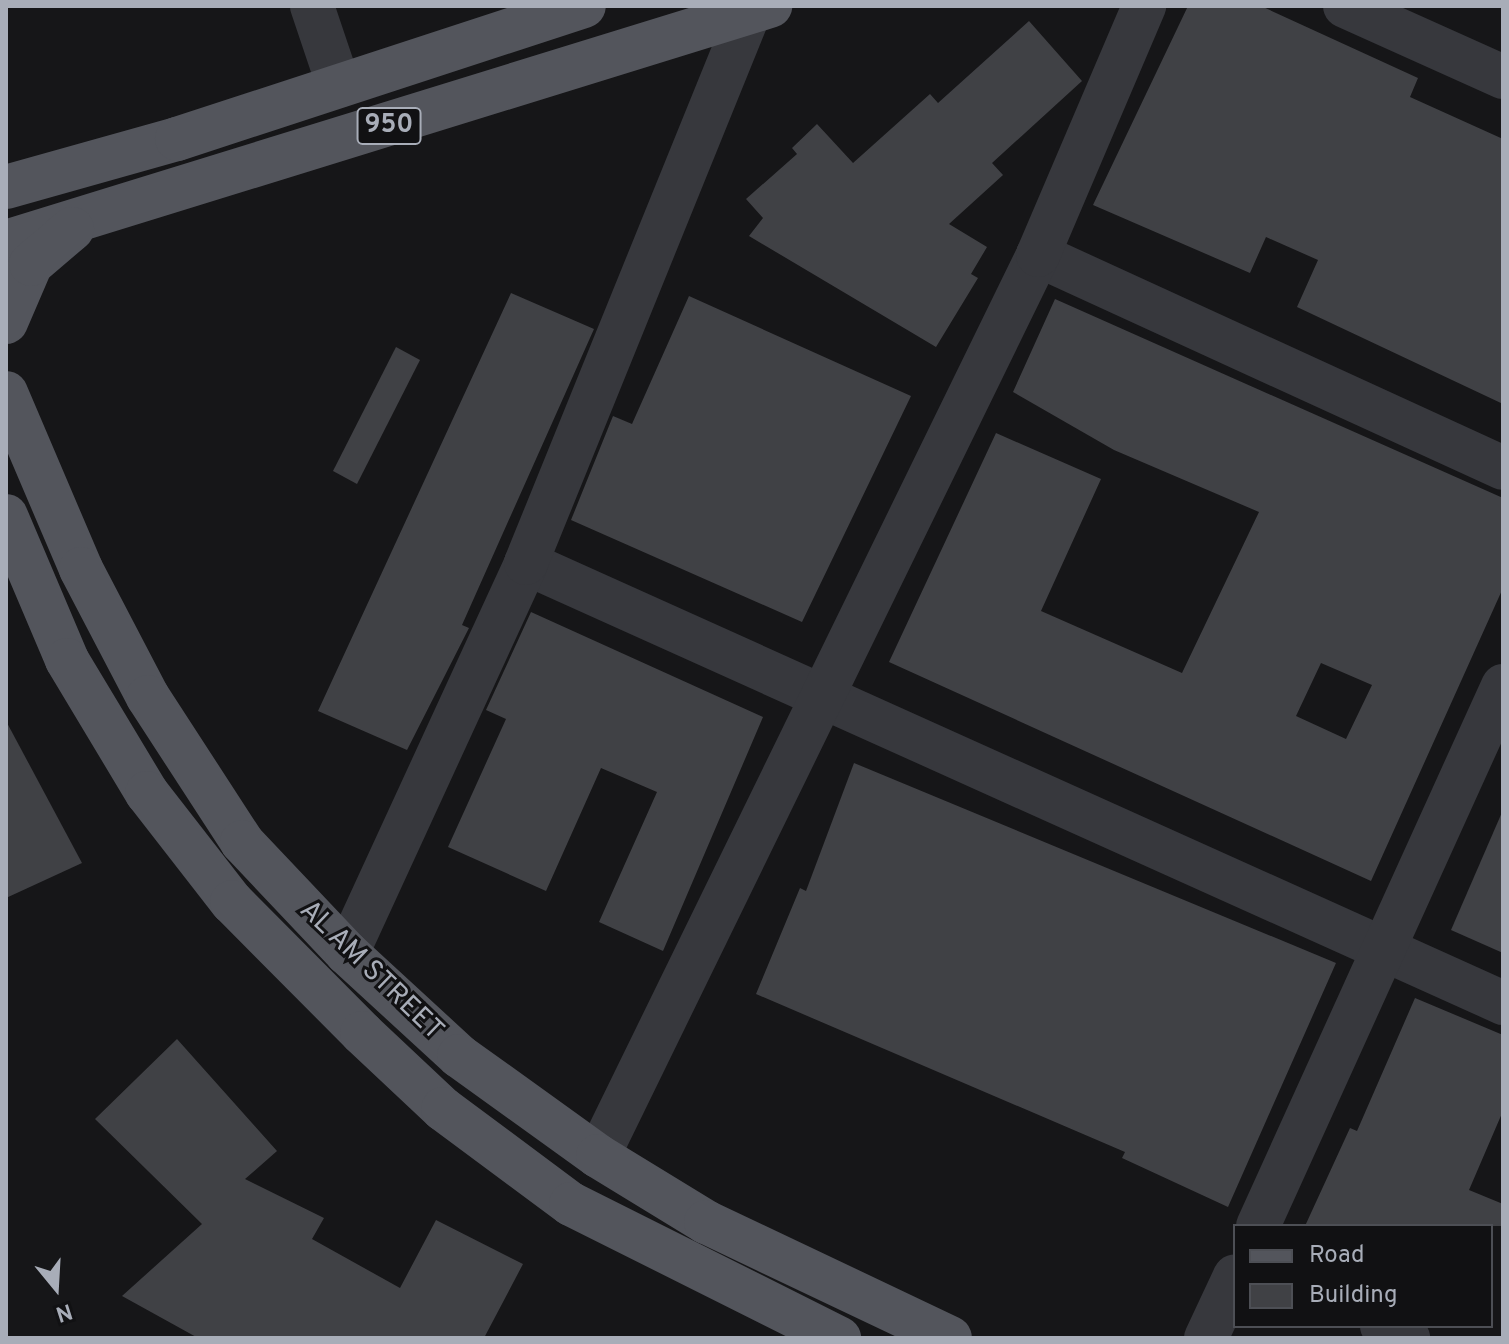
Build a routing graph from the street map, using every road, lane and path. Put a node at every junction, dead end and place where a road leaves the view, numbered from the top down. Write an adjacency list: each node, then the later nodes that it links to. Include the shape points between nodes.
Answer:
1 (312, 6): 7 (street)
2 (584, 6): 7 (main road, 950)
3 (1144, 6): 11 (street)
4 (1345, 6): 6 (street)
5 (759, 8): 9 (main road, 950 / 950); 16 (street)
6 (1503, 77)
7 (339, 86): 8 (main road, 950)
8 (6, 187)
9 (111, 213): 10 (main road, 950 / 950); 12 (main road, via 66,232 31,264)
10 (6, 242)
11 (1038, 255): 14 (street); 18 (street)
12 (6, 322)
13 (7, 391): 20 (main road, AL AM STREET, via 81,569 148,697 242,842)
14 (1503, 468)
15 (6, 516): 26 (main road, AL AM STREET, via 67,660 147,793 232,902 362,1033 443,1109 571,1204)
16 (526, 563): 18 (street); 20 (street)
17 (1503, 686): 19 (street)
18 (821, 702): 19 (street); 22 (street)
19 (1382, 950): 21 (street); 23 (street)
20 (347, 953): 22 (main road, AL AM STREET, via 459,1056)
21 (1503, 1003)
22 (598, 1156): 27 (main road, AL AM STREET, via 706,1222)
23 (1259, 1224)
24 (1233, 1280): 28 (street)
25 (1386, 1328): 29 (street)
26 (839, 1338)
27 (950, 1338)
28 (1206, 1338)
29 (1408, 1338)

